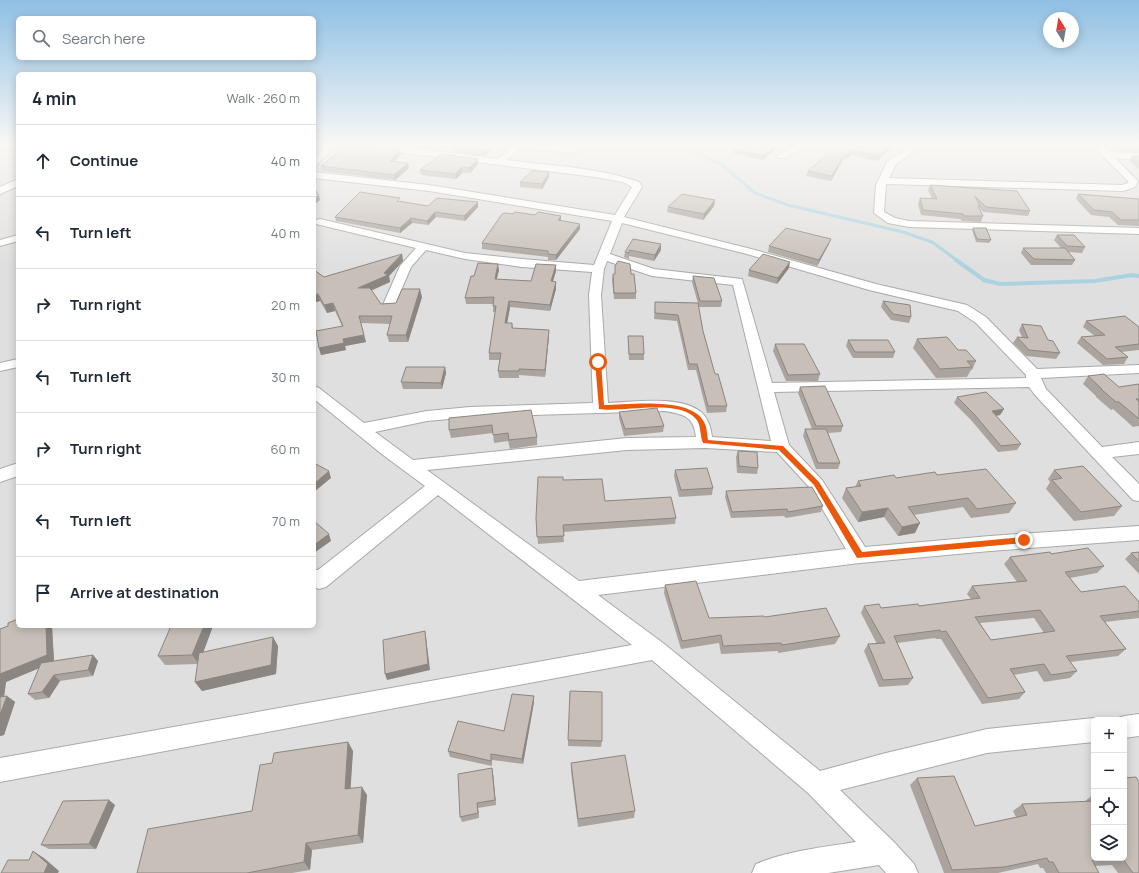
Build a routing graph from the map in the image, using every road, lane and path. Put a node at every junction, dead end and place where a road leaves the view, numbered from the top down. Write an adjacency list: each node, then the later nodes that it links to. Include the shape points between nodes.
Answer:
1 (418, 187): 6 (street)
2 (637, 187): 6 (street)
3 (881, 187): 8 (street, via 879,214 909,224)
4 (1064, 187): 5 (street)
5 (1135, 189)
6 (618, 219): 12 (street); 18 (street, via 962,308 981,320)
7 (320, 222): 11 (street)
8 (1139, 231)
9 (16, 239): 10 (street)
10 (0, 243)
11 (424, 246): 13 (street, via 465,256); 14 (street, via 406,266)
12 (603, 256): 13 (street); 19 (street, via 652,272 738,282)
13 (598, 270): 21 (street, via 595,295)
14 (388, 307)
15 (16, 364): 16 (street)
16 (0, 367)
17 (1139, 369): 18 (street)
18 (1033, 378): 19 (street); 26 (street, via 1040,392)
19 (765, 388): 24 (street)
20 (316, 393): 22 (street)
21 (601, 407): 22 (street, via 470,412); 23 (street, via 665,406 685,410 701,422)
22 (361, 429): 27 (street)
23 (706, 442): 24 (street); 27 (street, via 626,444)
24 (781, 447): 33 (street, via 816,484)
25 (1139, 448): 26 (street)
26 (1097, 453): 31 (street)
27 (409, 466): 30 (street)
28 (16, 470): 29 (street)
29 (0, 476)
30 (437, 486): 34 (street, via 319,581); 35 (street)
31 (1139, 495)
32 (1139, 534): 33 (street, via 1016,541)
33 (860, 555): 35 (street)
34 (316, 579)
35 (575, 590): 36 (street)
36 (655, 650): 40 (street); 41 (street)
37 (1139, 725): 38 (street)
38 (1127, 727)
39 (1091, 730): 41 (street, via 987,741)
40 (0, 770)
41 (816, 784): 42 (street)
42 (885, 851): 43 (street); 44 (street)
43 (765, 873)
44 (905, 873)

